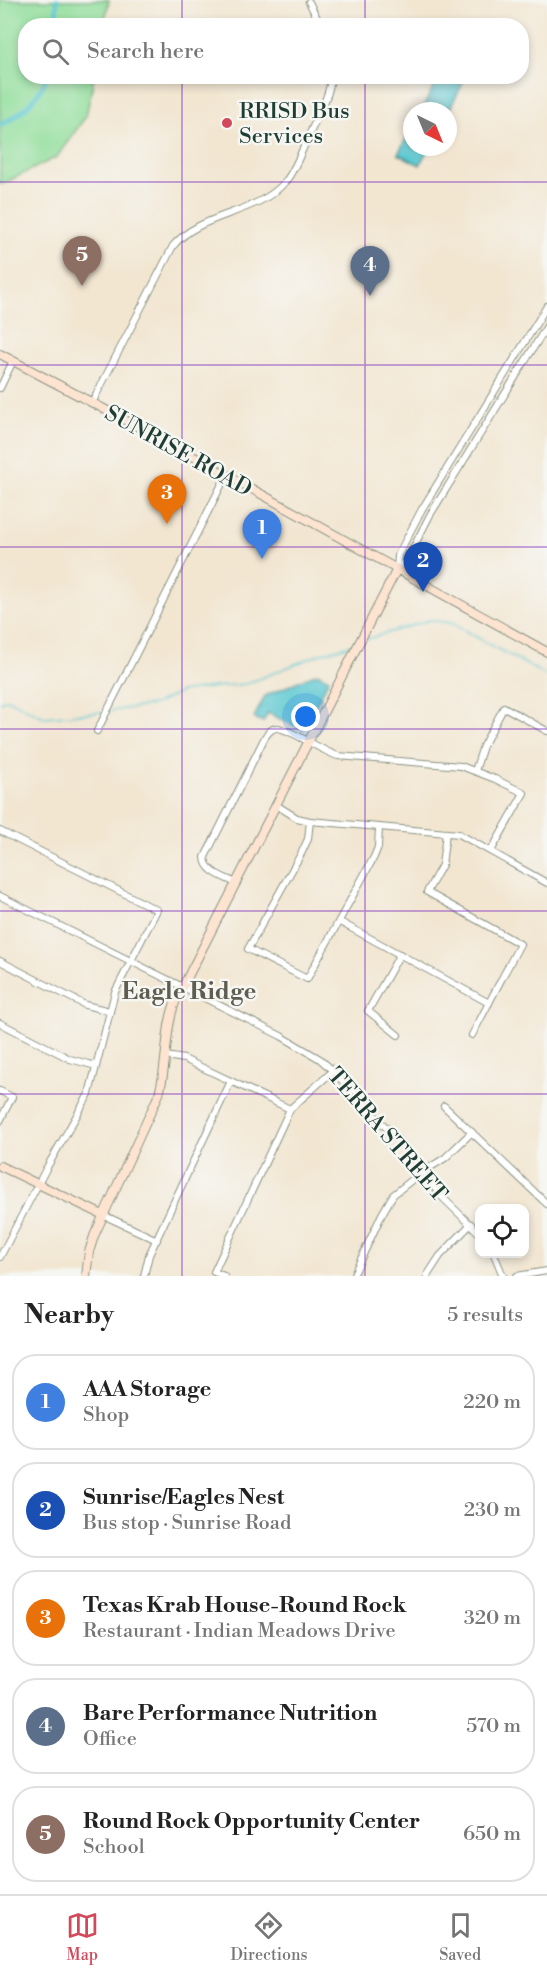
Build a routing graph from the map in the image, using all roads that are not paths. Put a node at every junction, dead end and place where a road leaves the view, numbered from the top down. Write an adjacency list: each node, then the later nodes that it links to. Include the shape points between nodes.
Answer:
1 (309, 2): 2 (street)
2 (317, 18)
3 (328, 84): 9 (street, via 325,101 284,183 264,198 189,231 173,246)
4 (547, 306): 11 (street, via 422,509 398,555)
5 (547, 326): 11 (street)
6 (0, 354): 7 (street, SUNRISE ROAD)
7 (14, 361): 8 (street); 9 (street, SUNRISE ROAD)
8 (0, 388)
9 (92, 403): 10 (street, SUNRISE ROAD)
10 (226, 476): 11 (street, SUNRISE ROAD); 13 (street)
11 (397, 569): 12 (street, SUNRISE ROAD); 15 (street)
12 (547, 652)
13 (97, 731)
14 (547, 731): 16 (street, via 504,707 483,746)
15 (308, 742): 16 (street, via 348,758 461,766); 17 (street); 23 (street, via 276,728 267,734 260,747 205,857 207,866)
16 (475, 771): 22 (street, via 524,793)
17 (276, 805): 18 (street); 23 (street)
18 (310, 821): 19 (street); 26 (street, via 302,852 248,949 307,979)
19 (379, 827): 21 (street); 26 (street, via 374,857)
20 (0, 831): 29 (street, via 158,910)
21 (446, 833): 22 (street, via 459,834); 31 (street, via 442,865 427,892 520,944)
22 (491, 851): 24 (street)
23 (236, 883): 30 (street)
24 (547, 883)
25 (0, 896): 29 (street, TERRA STREET)
26 (340, 922): 27 (street)
27 (400, 954): 31 (street); 34 (street, via 368,1011)
28 (0, 962): 32 (street, via 85,1005)
29 (130, 962): 30 (street, TERRA STREET); 32 (street)
30 (183, 987): 36 (street, via 170,1017); 38 (street, TERRA STREET, via 301,1047)
31 (489, 1003): 35 (street)
32 (110, 1011): 37 (street)
33 (0, 1023): 37 (street, via 70,1059)
34 (398, 1035)
35 (472, 1035)
36 (166, 1056): 39 (street, via 184,1059); 49 (street, via 159,1094)
37 (96, 1066): 47 (street, via 89,1094)
38 (333, 1071): 42 (street); 46 (street, TERRA STREET, via 409,1152)
39 (231, 1081): 42 (street); 52 (street)
40 (0, 1091): 43 (street, via 12,1097)
41 (444, 1106): 44 (street)
42 (290, 1109): 58 (street, via 214,1272)
43 (0, 1121)
44 (472, 1132): 46 (street, via 445,1158); 48 (street)
45 (0, 1166): 47 (street)
46 (422, 1172): 50 (street, TERRA STREET); 59 (street, via 388,1203)
47 (38, 1184): 49 (street); 53 (street)
48 (547, 1204)
49 (103, 1215): 52 (street); 56 (street, via 91,1244)
50 (471, 1224): 51 (street, TERRA STREET); 60 (street)
51 (475, 1228)
52 (156, 1240): 57 (street)
53 (0, 1257)
54 (495, 1258): 61 (street)
55 (547, 1271): 62 (street)
56 (86, 1276)
57 (144, 1276)
58 (224, 1276)
59 (353, 1276)
60 (426, 1276)
61 (502, 1276)
62 (517, 1276)

